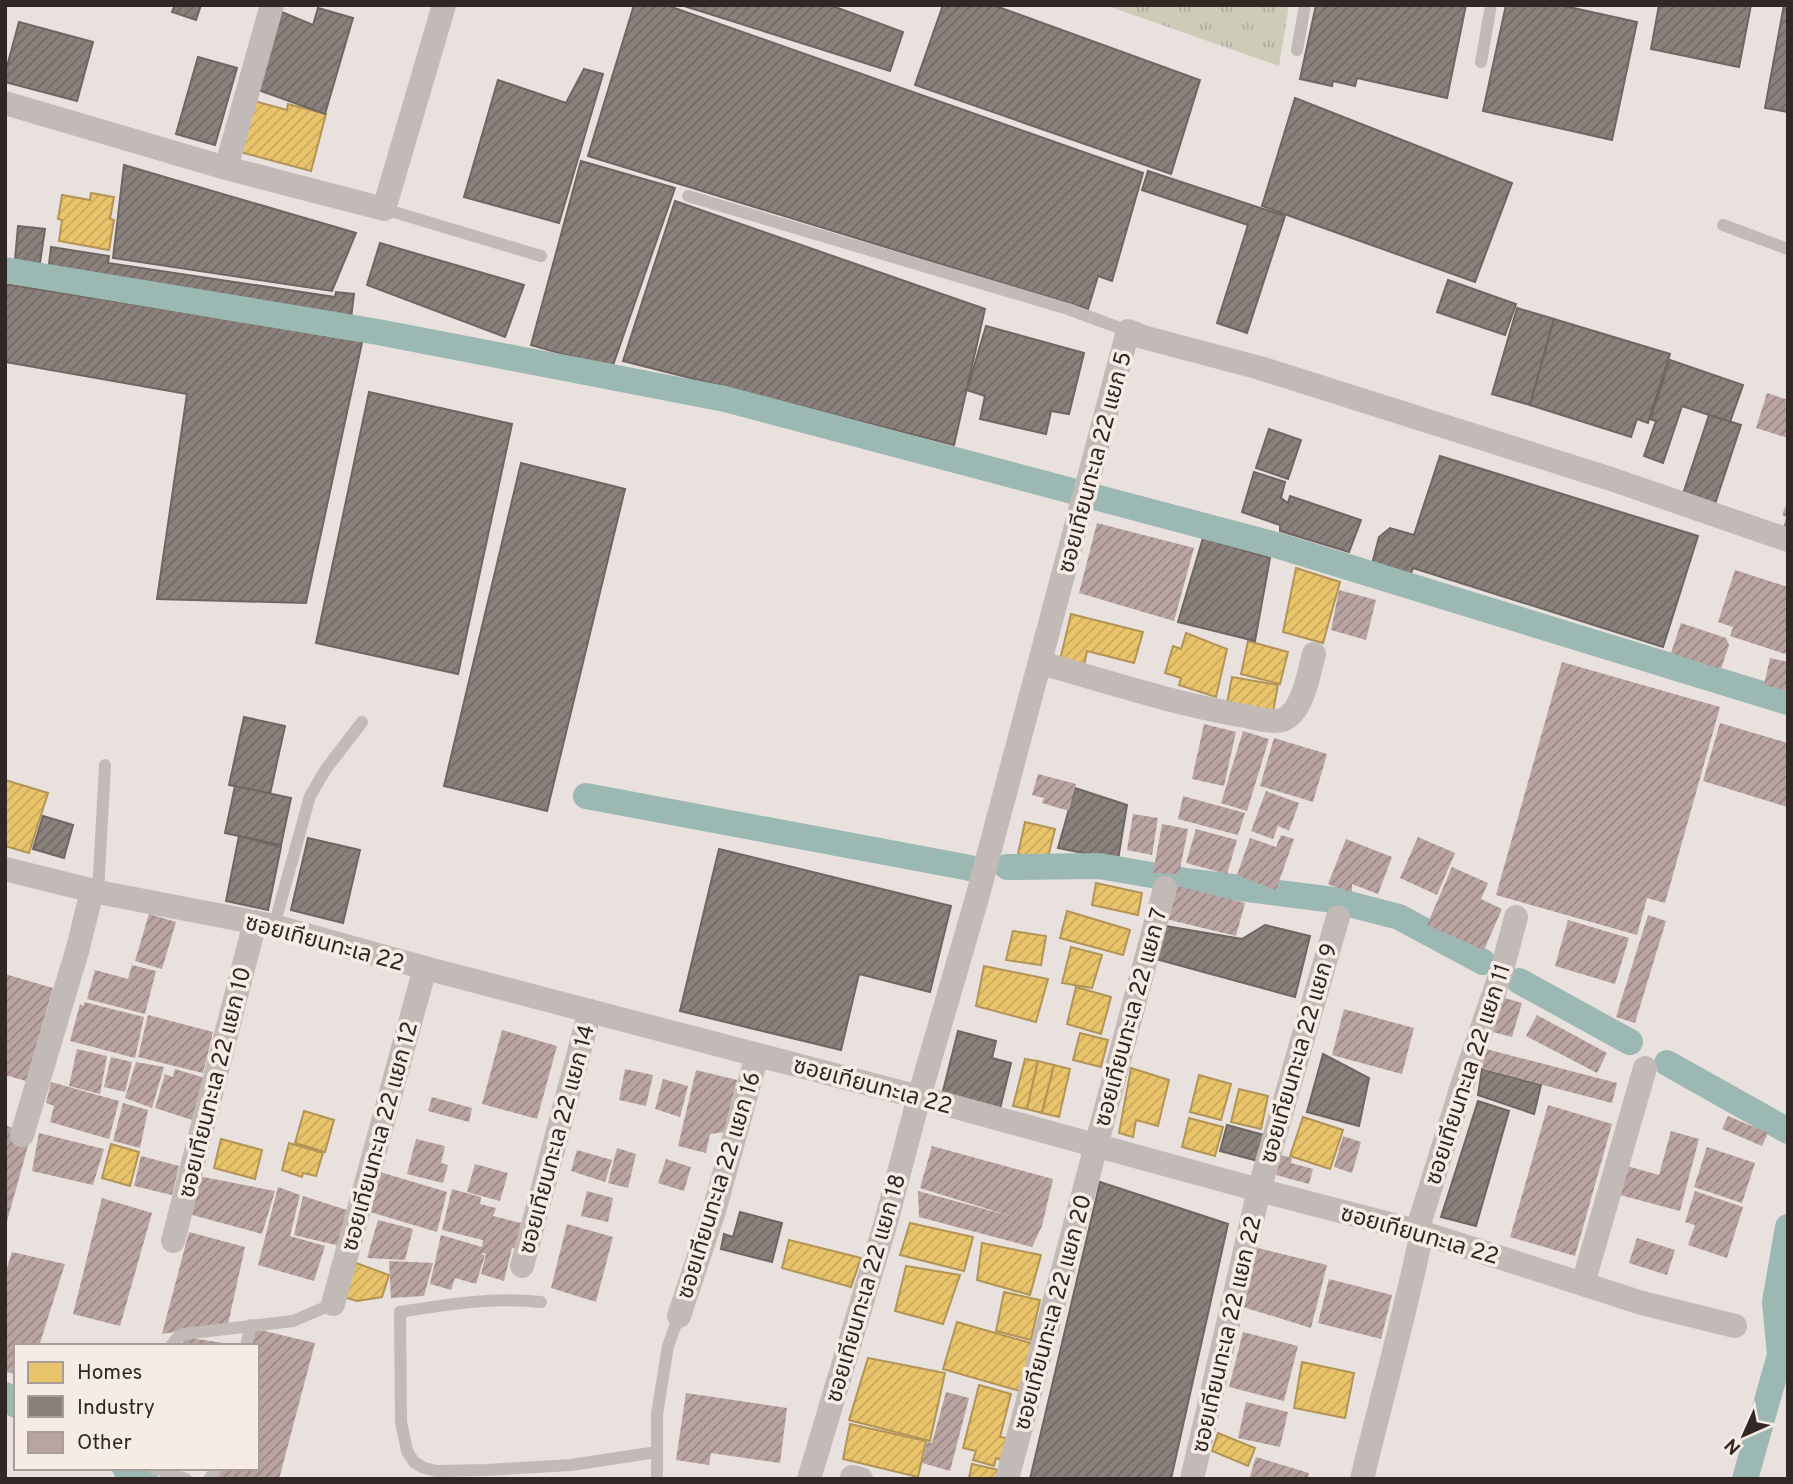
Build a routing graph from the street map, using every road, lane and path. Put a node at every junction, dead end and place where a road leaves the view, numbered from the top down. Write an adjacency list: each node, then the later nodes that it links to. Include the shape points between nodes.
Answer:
1 (272, 5): 8 (street)
2 (444, 5): 10 (street)
3 (1305, 5): 5 (lane)
4 (1491, 5): 6 (lane)
5 (1297, 50)
6 (1481, 62)
7 (5, 103): 8 (street)
8 (226, 168): 10 (street)
9 (688, 195): 14 (lane)
10 (384, 209): 13 (lane)
11 (1723, 225): 12 (lane)
12 (1788, 249)
13 (541, 256)
14 (1128, 331): 15 (street, ซอยเทียนทะเล 22 แยก 5, via 1611,479); 17 (street, ซอยเทียนทะเล 22 แยก 5)
15 (1788, 540)
16 (1314, 654): 17 (street, via 1302,699 1282,720 1199,708)
17 (1041, 663): 30 (street, ซอยเทียนทะเล 22 แยก 5)
18 (362, 722): 25 (lane, via 310,796)
19 (105, 765): 22 (lane)
20 (5, 869): 22 (street, ซอยเทียนทะเล 22)
21 (1165, 888): 32 (street, ซอยเทียนทะเล 22 แยก 7)
22 (95, 892): 25 (street, ซอยเทียนทะเล 22); 31 (street)
23 (1338, 917): 33 (street, ซอยเทียนทะเล 22 แยก 9)
24 (1516, 917): 34 (street, ซอยเทียนทะเล 22 แยก 11)
25 (265, 924): 26 (street, ซอยเทียนทะเล 22); 35 (street, ซอยเทียนทะเล 22 แยก 10)
26 (425, 968): 27 (street, ซอยเทียนทะเล 22); 39 (street, ซอยเทียนทะเล 22 แยก 12)
27 (590, 1011): 28 (street, ซอยเทียนทะเล 22); 36 (street, ซอยเทียนทะเล 22 แยก 14)
28 (757, 1055): 30 (street, ซอยเทียนทะเล 22); 40 (street, ซอยเทียนทะเล 22 แยก 16)
29 (1645, 1068): 37 (street)
30 (919, 1097): 32 (street, ซอยเทียนทะเล 22); 49 (street, ซอยเทียนทะเล 22 แยก 18)
31 (22, 1135)
32 (1096, 1146): 33 (street, ซอยเทียนทะเล 22); 50 (street, ซอยเทียนทะเล 22 แยก 20)
33 (1259, 1190): 34 (street, ซอยเทียนทะเล 22); 51 (street, ซอยเทียนทะเล 22 แยก 22)
34 (1420, 1231): 37 (street, ซอยเทียนทะเล 22); 52 (street, ซอยเทียนทะเล 22 แยก 11, via 1409,1296)
35 (173, 1241)
36 (522, 1266)
37 (1583, 1284): 42 (street, ซอยเทียนทะเล 22)
38 (541, 1302): 45 (lane, via 457,1302 400,1312 401,1422 414,1462 437,1471 487,1470 571,1465)
39 (333, 1304): 41 (lane, via 293,1321)
40 (679, 1316): 45 (lane, via 668,1346 659,1401)
41 (250, 1325): 43 (lane, via 184,1334); 44 (lane)
42 (1735, 1326)
43 (172, 1344)
44 (246, 1344)
45 (657, 1452): 48 (lane)
46 (160, 1470): 47 (lane)
47 (186, 1479)
48 (657, 1479)
49 (809, 1479)
50 (1007, 1479)
51 (1192, 1479)
52 (1362, 1479)

